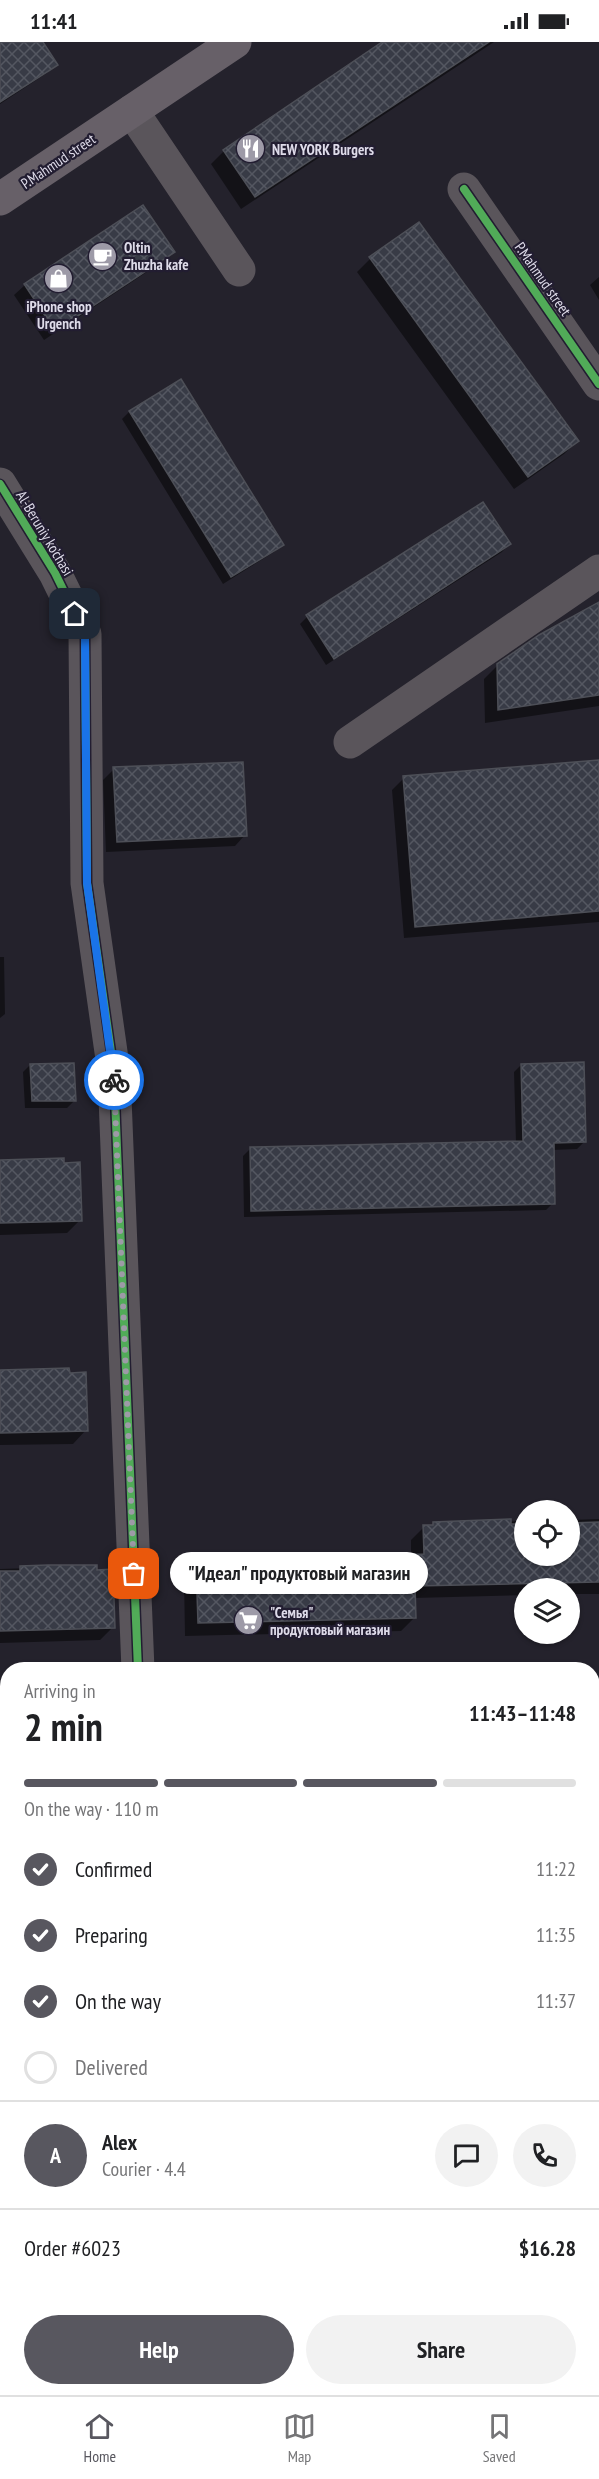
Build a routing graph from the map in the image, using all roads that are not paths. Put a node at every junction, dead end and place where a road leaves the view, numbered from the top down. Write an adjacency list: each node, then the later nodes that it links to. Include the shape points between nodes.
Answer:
1 (235, 42): 2 (main road, P.Mahmud street)
2 (132, 111): 4 (main road, P.Mahmud street); 5 (street)
3 (464, 189): 6 (street, P.Mahmud street)
4 (0, 200)
5 (239, 270)
6 (599, 384)
7 (0, 484): 10 (street, Al-Beruniy ko’chasi, via 55,573 85,634 87,883 114,1073)
8 (599, 571): 9 (street)
9 (350, 742)
10 (138, 1662)

